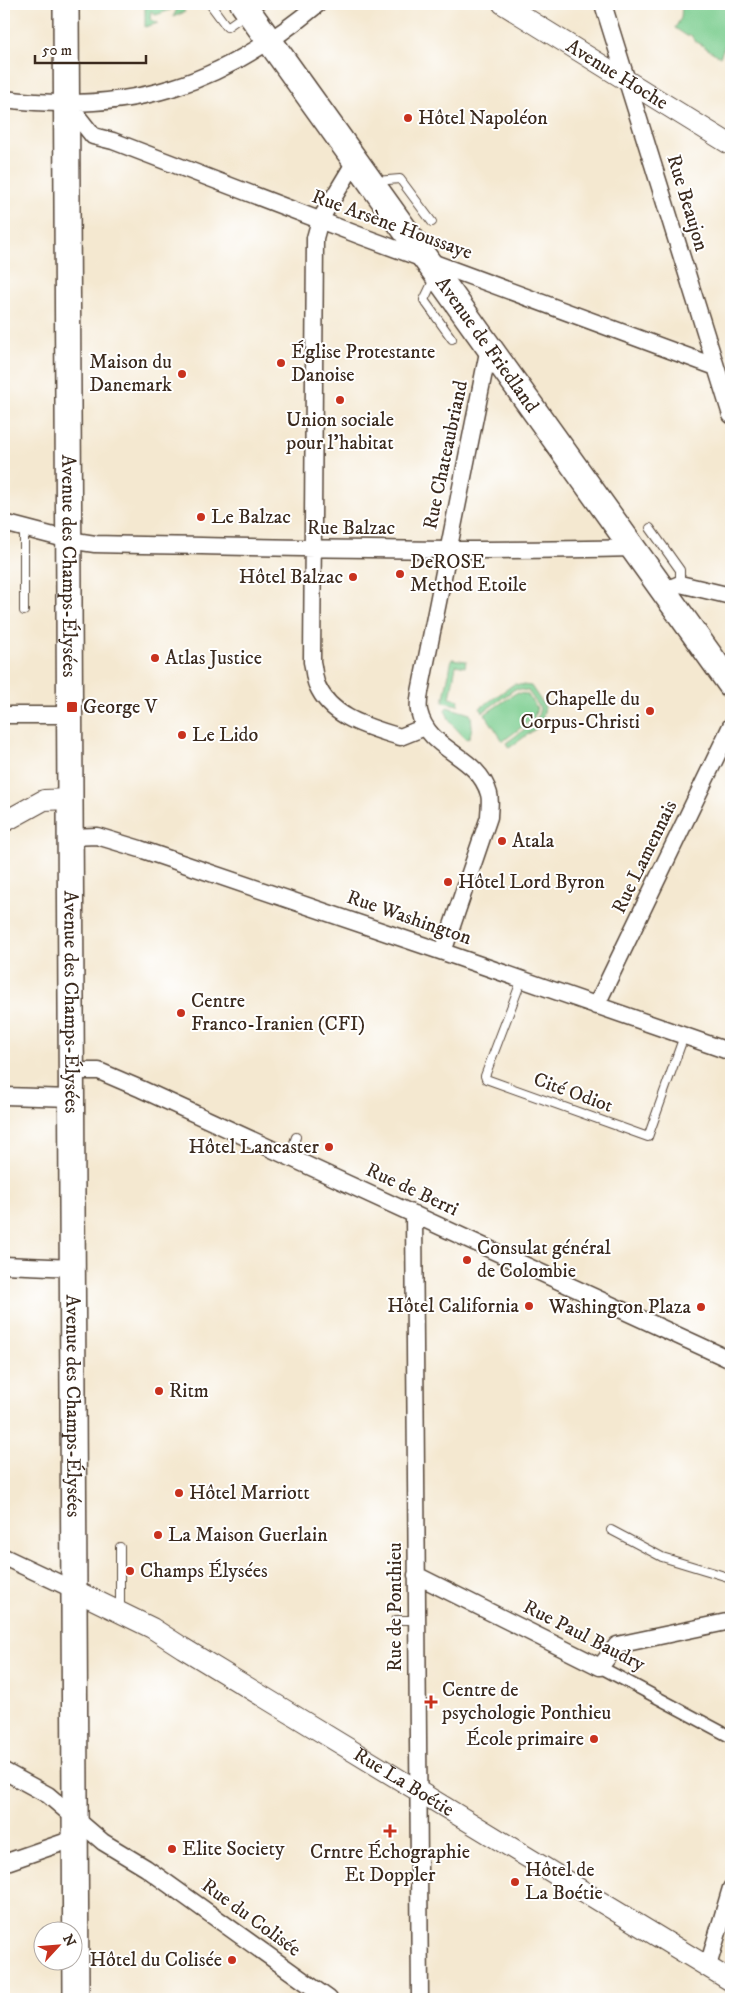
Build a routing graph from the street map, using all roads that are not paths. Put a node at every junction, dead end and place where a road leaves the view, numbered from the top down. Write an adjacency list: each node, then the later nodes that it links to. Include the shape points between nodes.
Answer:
1 (66, 4): 10 (main road, Avenue des Champs-Élysées)
2 (210, 4): 6 (lane, via 227,27)
3 (318, 4): 7 (street)
4 (503, 4): 8 (street, Avenue Hoche)
5 (603, 4): 8 (street, Rue Beaujon)
6 (246, 8): 7 (main road, Avenue de Friedland)
7 (270, 42): 10 (street, via 219,71 167,90 113,102); 12 (main road, Avenue de Friedland)
8 (626, 80): 11 (street, Avenue Hoche); 19 (street, Rue Beaujon)
9 (4, 99): 10 (street)
10 (67, 103): 14 (street, Rue Arsène Houssaye, via 93,136); 24 (main road, Avenue des Champs-Élysées)
11 (731, 145)
12 (356, 160): 13 (main road, Avenue de Friedland); 14 (street)
13 (371, 181): 15 (lane, via 400,179); 16 (main road, Avenue de Friedland)
14 (320, 220): 16 (street, Rue Arsène Houssaye); 26 (street, via 315,238)
15 (432, 222)
16 (433, 267): 17 (lane, via 424,300); 18 (main road, Avenue de Friedland); 19 (street, Rue Arsène Houssaye)
17 (452, 339)
18 (489, 347): 25 (main road, Avenue de Friedland); 27 (street, Rue Chateaubriand)
19 (716, 367): 20 (street, Rue Beaujon)
20 (731, 416)
21 (4, 524): 23 (street, Rue Balzac)
22 (650, 528): 28 (lane, via 680,570)
23 (24, 530): 24 (street, Rue Balzac); 30 (lane)
24 (69, 540): 26 (street, Rue Balzac, via 95,544); 33 (main road, Avenue des Champs-Élysées)
25 (634, 548): 27 (street, Rue Balzac); 28 (main road, Avenue de Friedland)
26 (313, 549): 27 (street, Rue Balzac); 35 (street, via 312,662 317,685 330,704 351,721 400,737)
27 (447, 550): 35 (street, Rue Chateaubriand, via 420,692 419,710)
28 (672, 592): 29 (street); 31 (main road, Avenue de Friedland)
29 (731, 596)
30 (24, 611)
31 (731, 685)
32 (4, 715): 33 (street)
33 (70, 715): 36 (main road, Avenue des Champs-Élysées)
34 (731, 726): 41 (street, Rue Lamennais)
35 (425, 727): 39 (street, Rue Chateaubriand, via 442,746 467,761 480,776 489,795 489,817)
36 (70, 799): 37 (street, via 44,800); 38 (main road, Avenue des Champs-Élysées)
37 (4, 822)
38 (70, 837): 39 (street, Rue Washington, via 97,836); 44 (main road, Avenue des Champs-Élysées)
39 (443, 952): 40 (street, Rue Washington)
40 (522, 979): 41 (street, Rue Washington); 42 (lane, Cité Odiot, via 486,1078 648,1137)
41 (596, 1006): 42 (street, Rue Washington)
42 (684, 1036): 43 (street, Rue Washington)
43 (731, 1052)
44 (72, 1071): 46 (main road, Avenue des Champs-Élysées); 48 (street, Rue de Berri, via 99,1071)
45 (4, 1096): 46 (street)
46 (72, 1098): 51 (main road, Avenue des Champs-Élysées)
47 (296, 1137): 48 (lane)
48 (289, 1157): 49 (street, Rue de Berri)
49 (414, 1214): 52 (street, Rue de Berri); 56 (street, Rue de Ponthieu)
50 (4, 1265): 51 (street)
51 (73, 1268): 58 (main road, Avenue des Champs-Élysées)
52 (731, 1360)
53 (611, 1530): 57 (lane, via 662,1557)
54 (120, 1547): 59 (lane)
55 (4, 1557): 58 (street)
56 (416, 1575): 61 (street, Rue de Ponthieu); 63 (street, Rue Paul Baudry)
57 (731, 1578)
58 (74, 1590): 59 (street, Rue La Boétie); 67 (main road, Avenue des Champs-Élysées)
59 (120, 1611): 66 (street, Rue La Boétie)
60 (396, 1620): 61 (lane)
61 (416, 1620): 66 (street, Rue de Ponthieu)
62 (731, 1621): 63 (street, via 617,1645)
63 (600, 1667): 64 (street, Rue Paul Baudry)
64 (731, 1737)
65 (4, 1771): 67 (street, Rue du Colisée, via 42,1791)
66 (417, 1790): 70 (street, Rue La Boétie); 74 (street, Rue de Ponthieu)
67 (76, 1829): 68 (street); 72 (main road, Avenue des Champs-Élysées); 73 (street, Rue du Colisée, via 146,1868)
68 (4, 1862)
69 (731, 1888): 70 (street)
70 (708, 1966): 71 (street, Rue La Boétie)
71 (731, 1981)
72 (76, 1999)
73 (329, 1999)
74 (420, 1999)

